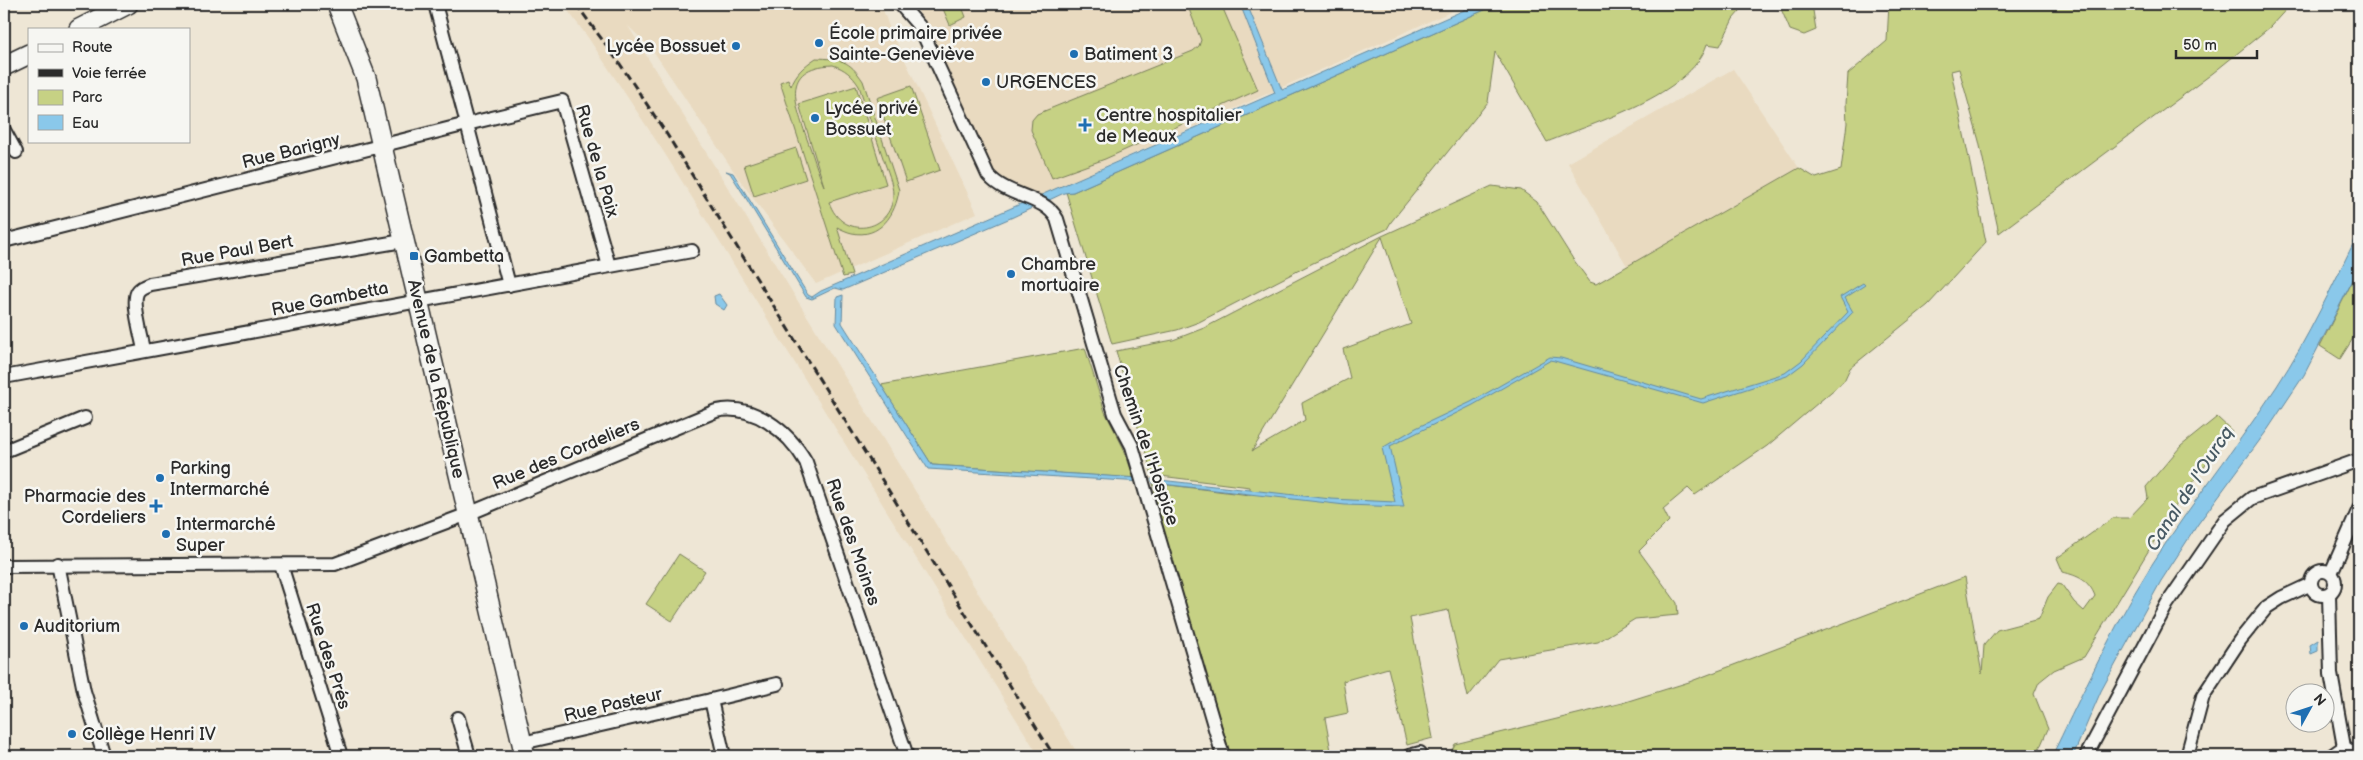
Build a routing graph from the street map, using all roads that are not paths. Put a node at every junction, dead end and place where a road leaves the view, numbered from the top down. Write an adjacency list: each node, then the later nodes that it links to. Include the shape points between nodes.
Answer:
1 (128, 4): 5 (street)
2 (337, 4): 10 (street, Avenue de la République, via 366,78)
3 (434, 4): 8 (street)
4 (900, 4): 42 (street, Chemin de l'Hospice, via 920,27 988,175 1006,190 1046,207 1057,219 1115,414 1132,446)
5 (80, 28)
6 (28, 54): 7 (street)
7 (4, 66)
8 (467, 124): 10 (street, Rue Barigny); 15 (street, Rue de la Paix, via 562,101); 16 (street)
9 (4, 130): 11 (street)
10 (382, 146): 12 (street, Rue Barigny); 13 (street, Avenue de la République)
11 (16, 152)
12 (4, 241)
13 (403, 241): 17 (street, Avenue de la République); 18 (street, Rue Paul Bert, via 150,284 137,294 136,304)
14 (692, 251): 15 (street, Rue Gambetta)
15 (609, 266): 16 (street, Rue Gambetta)
16 (509, 284): 17 (street, Rue Gambetta)
17 (418, 300): 18 (street, Rue Gambetta); 25 (street, Avenue de la République)
18 (144, 350): 19 (street, Rue Gambetta)
19 (4, 377)
20 (85, 418): 22 (street)
21 (700, 418): 25 (street, Rue des Cordeliers); 41 (street, Rue des Moines, via 716,411 735,409 764,420 789,438 798,449 817,490)
22 (4, 450)
23 (2359, 460): 43 (street, via 2252,498 2225,520 2167,604)
24 (2359, 509): 29 (street)
25 (468, 514): 27 (street, Rue des Cordeliers, via 335,564); 36 (street, Avenue de la République)
26 (58, 564): 27 (street, Rue des Cordeliers); 28 (street, Rue des Cordeliers); 37 (street, via 84,691)
27 (281, 565): 38 (street, Rue des Prés)
28 (4, 566)
29 (2331, 573): 30 (street, via 2319,571); 31 (street, via 2336,582)
30 (2311, 584): 31 (street, via 2318,594); 44 (street, via 2267,607 2240,640 2203,696)
31 (2329, 594): 35 (street, via 2331,674)
32 (777, 684): 33 (street, Rue Pasteur)
33 (711, 700): 36 (street, Rue Pasteur); 40 (street)
34 (458, 718): 39 (street)
35 (2344, 747): 45 (street); 46 (street)
36 (524, 750)
37 (104, 756)
38 (342, 756)
39 (468, 756)
40 (724, 756)
41 (907, 756)
42 (1223, 756)
43 (2086, 756)
44 (2187, 756)
45 (2331, 756)
46 (2357, 756)

